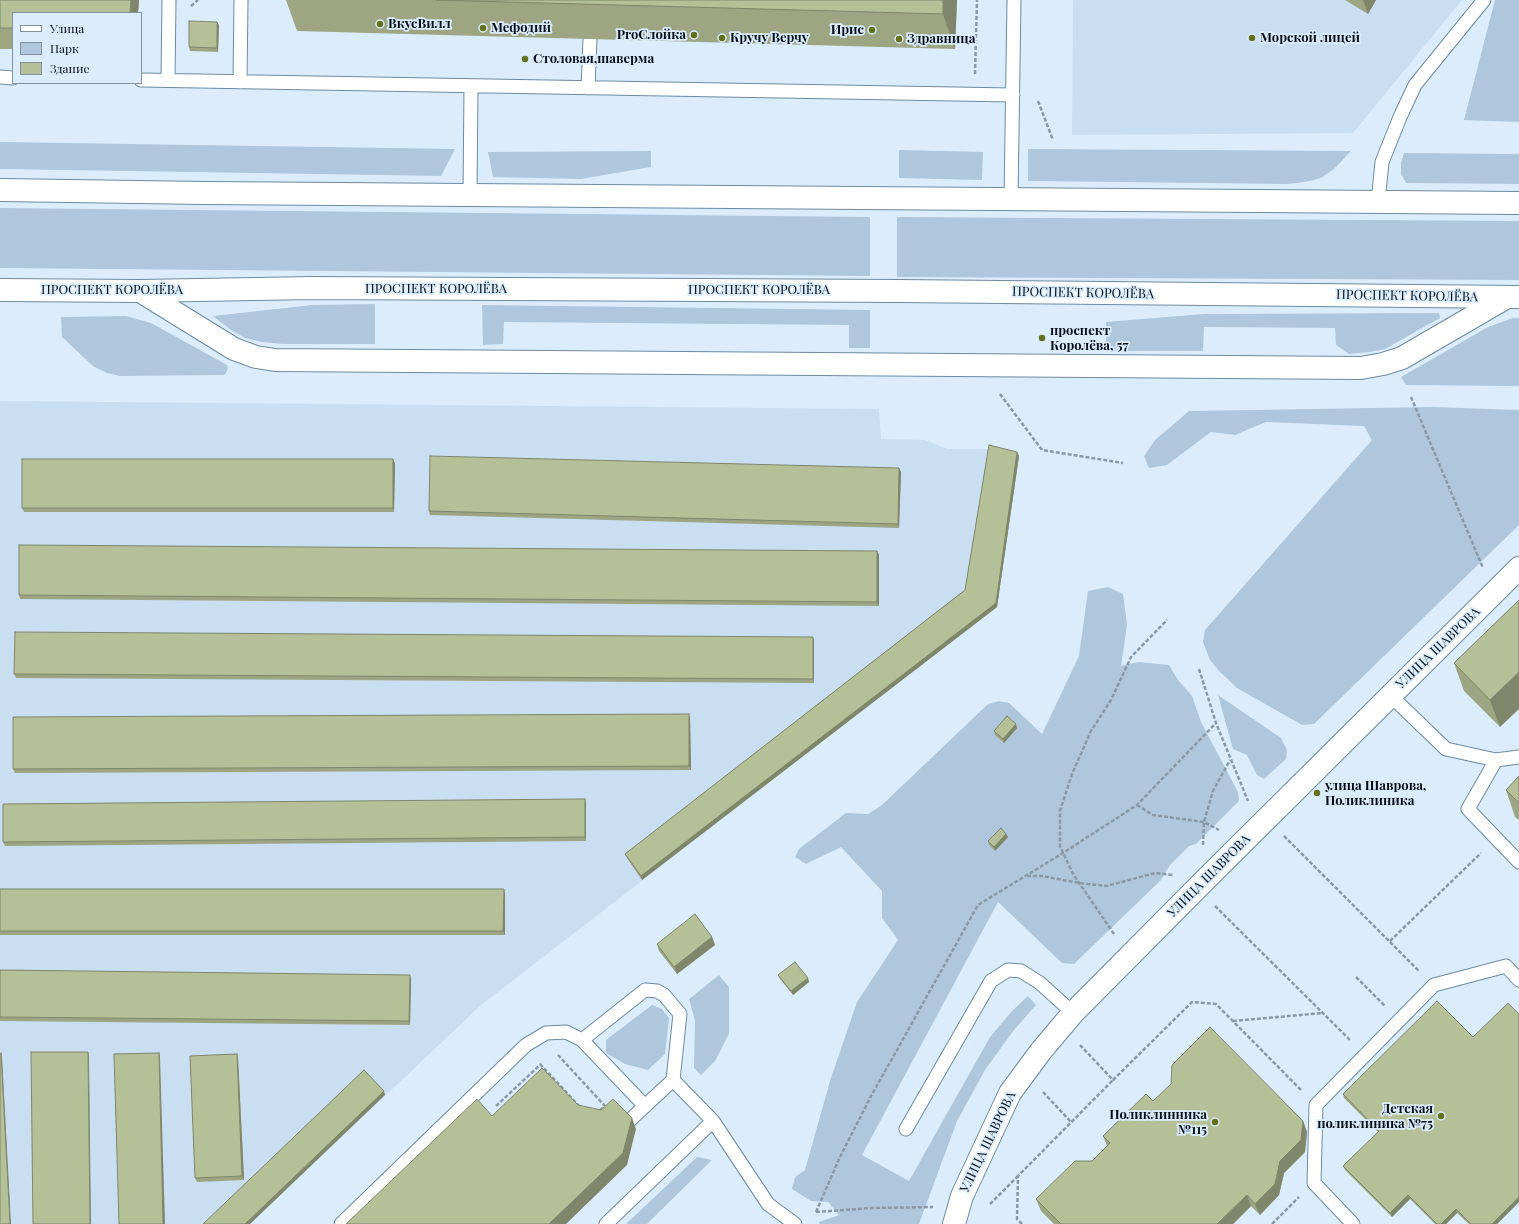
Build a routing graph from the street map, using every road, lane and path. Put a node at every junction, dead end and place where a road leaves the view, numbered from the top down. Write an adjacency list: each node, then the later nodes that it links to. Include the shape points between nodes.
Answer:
1 (169, 0): 10 (lane)
2 (241, 0): 11 (lane)
3 (977, 0): 14 (path)
4 (1014, 0): 15 (lane)
5 (1484, 0): 21 (lane, via 1415,86 1382,162)
6 (590, 39): 13 (lane)
7 (0, 77): 8 (lane)
8 (12, 78)
9 (142, 80): 10 (lane)
10 (168, 80): 11 (lane)
11 (240, 82): 12 (lane)
12 (471, 86): 13 (lane); 19 (lane)
13 (588, 88): 14 (lane)
14 (975, 95): 15 (lane)
15 (1013, 95): 20 (lane)
16 (1038, 101): 17 (path)
17 (1053, 140)
18 (0, 190): 19 (street)
19 (470, 195): 20 (street)
20 (1011, 199): 21 (street)
21 (1378, 202): 22 (street)
22 (1519, 203)
23 (0, 290): 24 (street, ПРОСПЕКТ КОРОЛЁВА)
24 (140, 291): 25 (street, ПРОСПЕКТ КОРОЛЁВА, via 377,288); 25 (street, via 234,349 256,357 275,360 1353,368 1383,364 1402,358)
25 (1513, 297)
26 (1000, 394): 28 (path, via 1042,450)
27 (1411, 398): 30 (path)
28 (1123, 464)
29 (1519, 568): 33 (street, УЛИЦА ШАВРОВА)
30 (1484, 571)
31 (1167, 620): 45 (path, via 1132,657 1081,752 1060,811 1060,846)
32 (1199, 669): 34 (path)
33 (1390, 695): 37 (lane, via 1446,749); 56 (street, УЛИЦА ШАВРОВА)
34 (1216, 723): 36 (path); 39 (path)
35 (1519, 757): 37 (lane)
36 (1230, 760): 38 (path); 40 (path, via 1213,791)
37 (1496, 760): 43 (lane, via 1468,809)
38 (1248, 801)
39 (1137, 805): 40 (path, via 1153,815); 45 (path)
40 (1204, 822): 41 (path); 44 (path)
41 (1219, 830)
42 (1282, 834): 52 (path)
43 (1496, 838): 46 (lane); 52 (path)
44 (1203, 846)
45 (1063, 853): 48 (path); 49 (path)
46 (1519, 862)
47 (1174, 875): 49 (path, via 1155,873 1107,886)
48 (1025, 876): 49 (path, via 1042,876); 81 (path, via 978,905 870,1098)
49 (1079, 883): 51 (path)
50 (1214, 905): 57 (path)
51 (1114, 934)
52 (1390, 942): 55 (path)
53 (1356, 976): 58 (path)
54 (1519, 980): 55 (lane, via 1506,966)
55 (1434, 986): 58 (lane)
56 (1073, 1013): 76 (lane, via 1040,983 1021,971 1008,970 991,981); 86 (street, УЛИЦА ШАВРОВА, via 1010,1092 962,1196)
57 (1323, 1013): 59 (path); 63 (path)
58 (1399, 1020): 63 (lane)
59 (1232, 1021): 66 (path, via 1216,1004 1192,1002); 68 (path)
60 (576, 1037): 62 (path); 65 (lane, via 645,990 657,991 664,995 680,1014); 69 (lane); 83 (lane, via 566,1032 546,1033 526,1045)
61 (1078, 1043): 66 (path)
62 (554, 1051): 64 (path); 72 (path, via 605,1106)
63 (1365, 1055): 68 (lane)
64 (540, 1064): 70 (path); 71 (path)
65 (673, 1080): 69 (lane); 73 (lane)
66 (1114, 1080): 75 (path)
67 (1040, 1089): 75 (path)
68 (1316, 1105): 78 (lane)
69 (644, 1106): 74 (lane)
70 (491, 1111)
71 (586, 1114)
72 (596, 1114)
73 (713, 1121): 84 (lane); 85 (lane, via 768,1204)
74 (628, 1122)
75 (1071, 1122): 77 (path)
76 (906, 1129)
77 (1018, 1176): 79 (path); 87 (path, via 1017,1219)
78 (1314, 1182): 88 (path); 89 (lane)
79 (990, 1204)
80 (933, 1207): 81 (path)
81 (816, 1212): 82 (path)
82 (810, 1216)
83 (341, 1224)
84 (606, 1224)
85 (795, 1224)
86 (954, 1224)
87 (1022, 1224)
88 (1272, 1224)
89 (1353, 1224)

